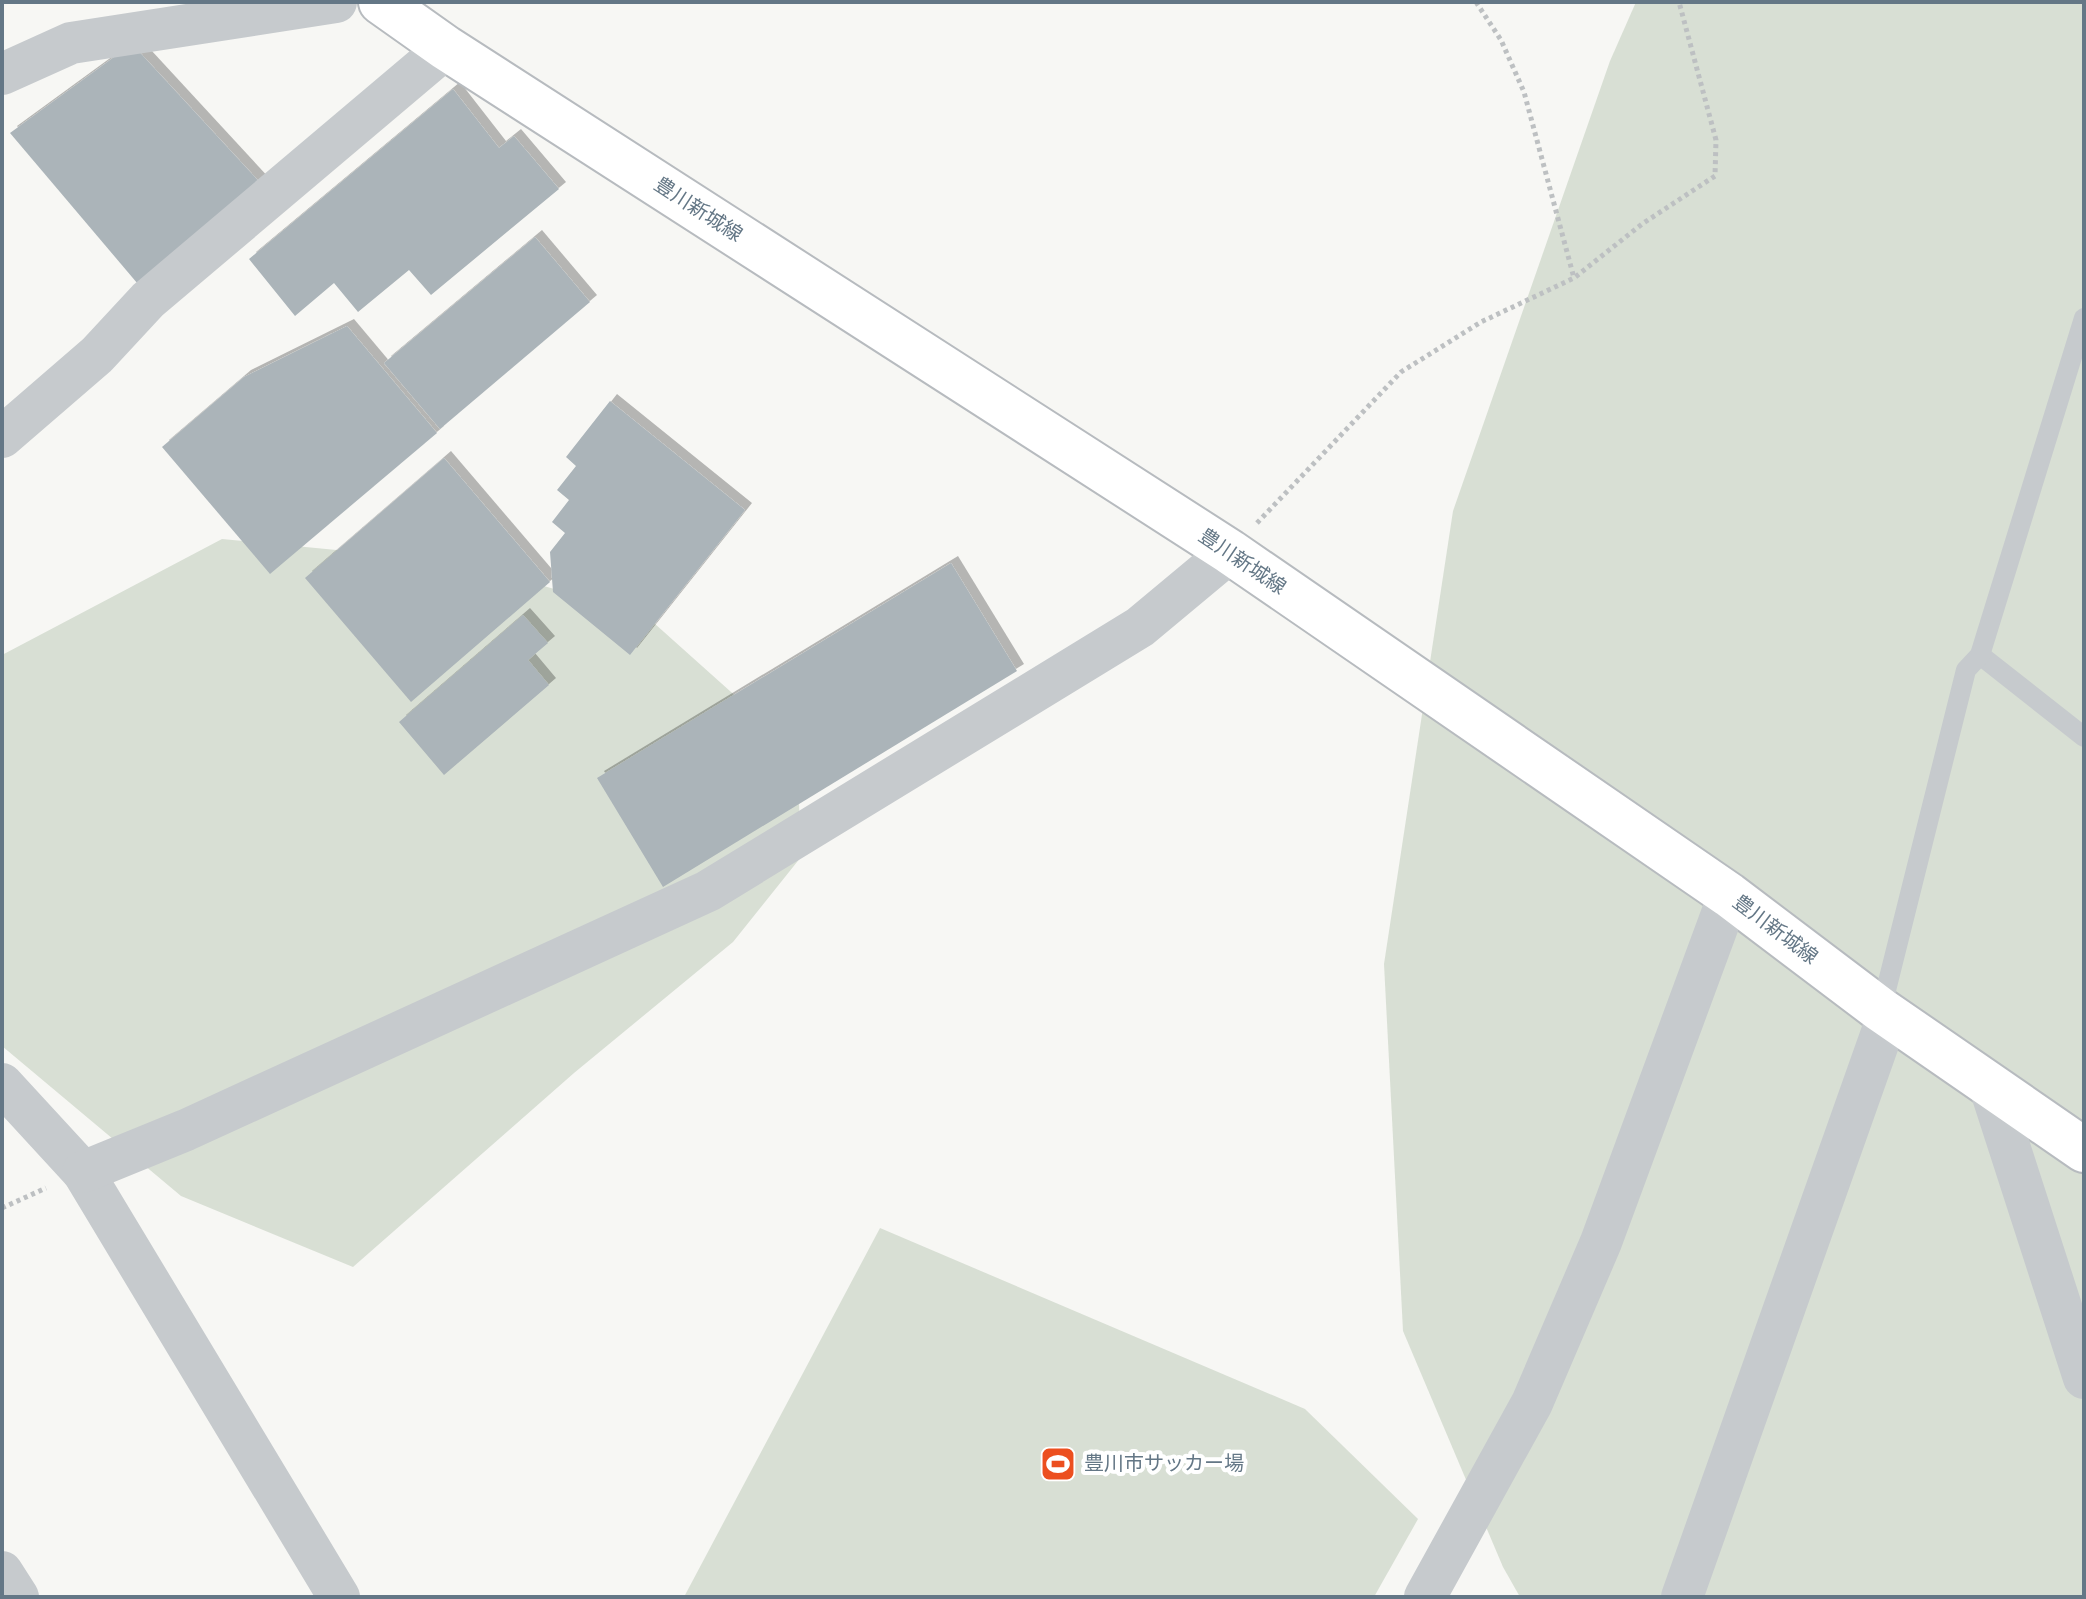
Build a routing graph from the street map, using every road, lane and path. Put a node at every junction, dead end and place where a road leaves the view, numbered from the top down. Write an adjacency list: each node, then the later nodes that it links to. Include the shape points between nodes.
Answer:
1 (336, 2): 6 (street, via 71,43)
2 (381, 2): 5 (main road, 豊川新城線)
3 (1476, 2): 7 (path, via 1501,40 1524,92)
4 (1679, 2): 7 (path, via 1716,140 1715,176)
5 (446, 48): 9 (street, via 148,300 97,355); 10 (main road, 豊川新城線)
6 (2, 74)
7 (1574, 278): 10 (path, via 1481,322 1401,372)
8 (2084, 318): 11 (lane)
9 (2, 437)
10 (1230, 552): 13 (main road, 豊川新城線); 18 (street, via 1140,627 708,891)
11 (1980, 655): 12 (lane); 14 (lane, via 1966,670)
12 (2084, 737)
13 (1729, 895): 14 (main road, 豊川新城線); 23 (street, via 1601,1242 1538,1389)
14 (1881, 1010): 16 (main road, 豊川新城線); 24 (street, via 1885,1024)
15 (2, 1084): 18 (street)
16 (1990, 1087): 17 (main road, 豊川新城線); 19 (street)
17 (2084, 1150)
18 (83, 1172): 22 (street)
19 (2084, 1378)
20 (2, 1572): 21 (street)
21 (18, 1597)
22 (339, 1597)
23 (1425, 1597)
24 (1682, 1597)

